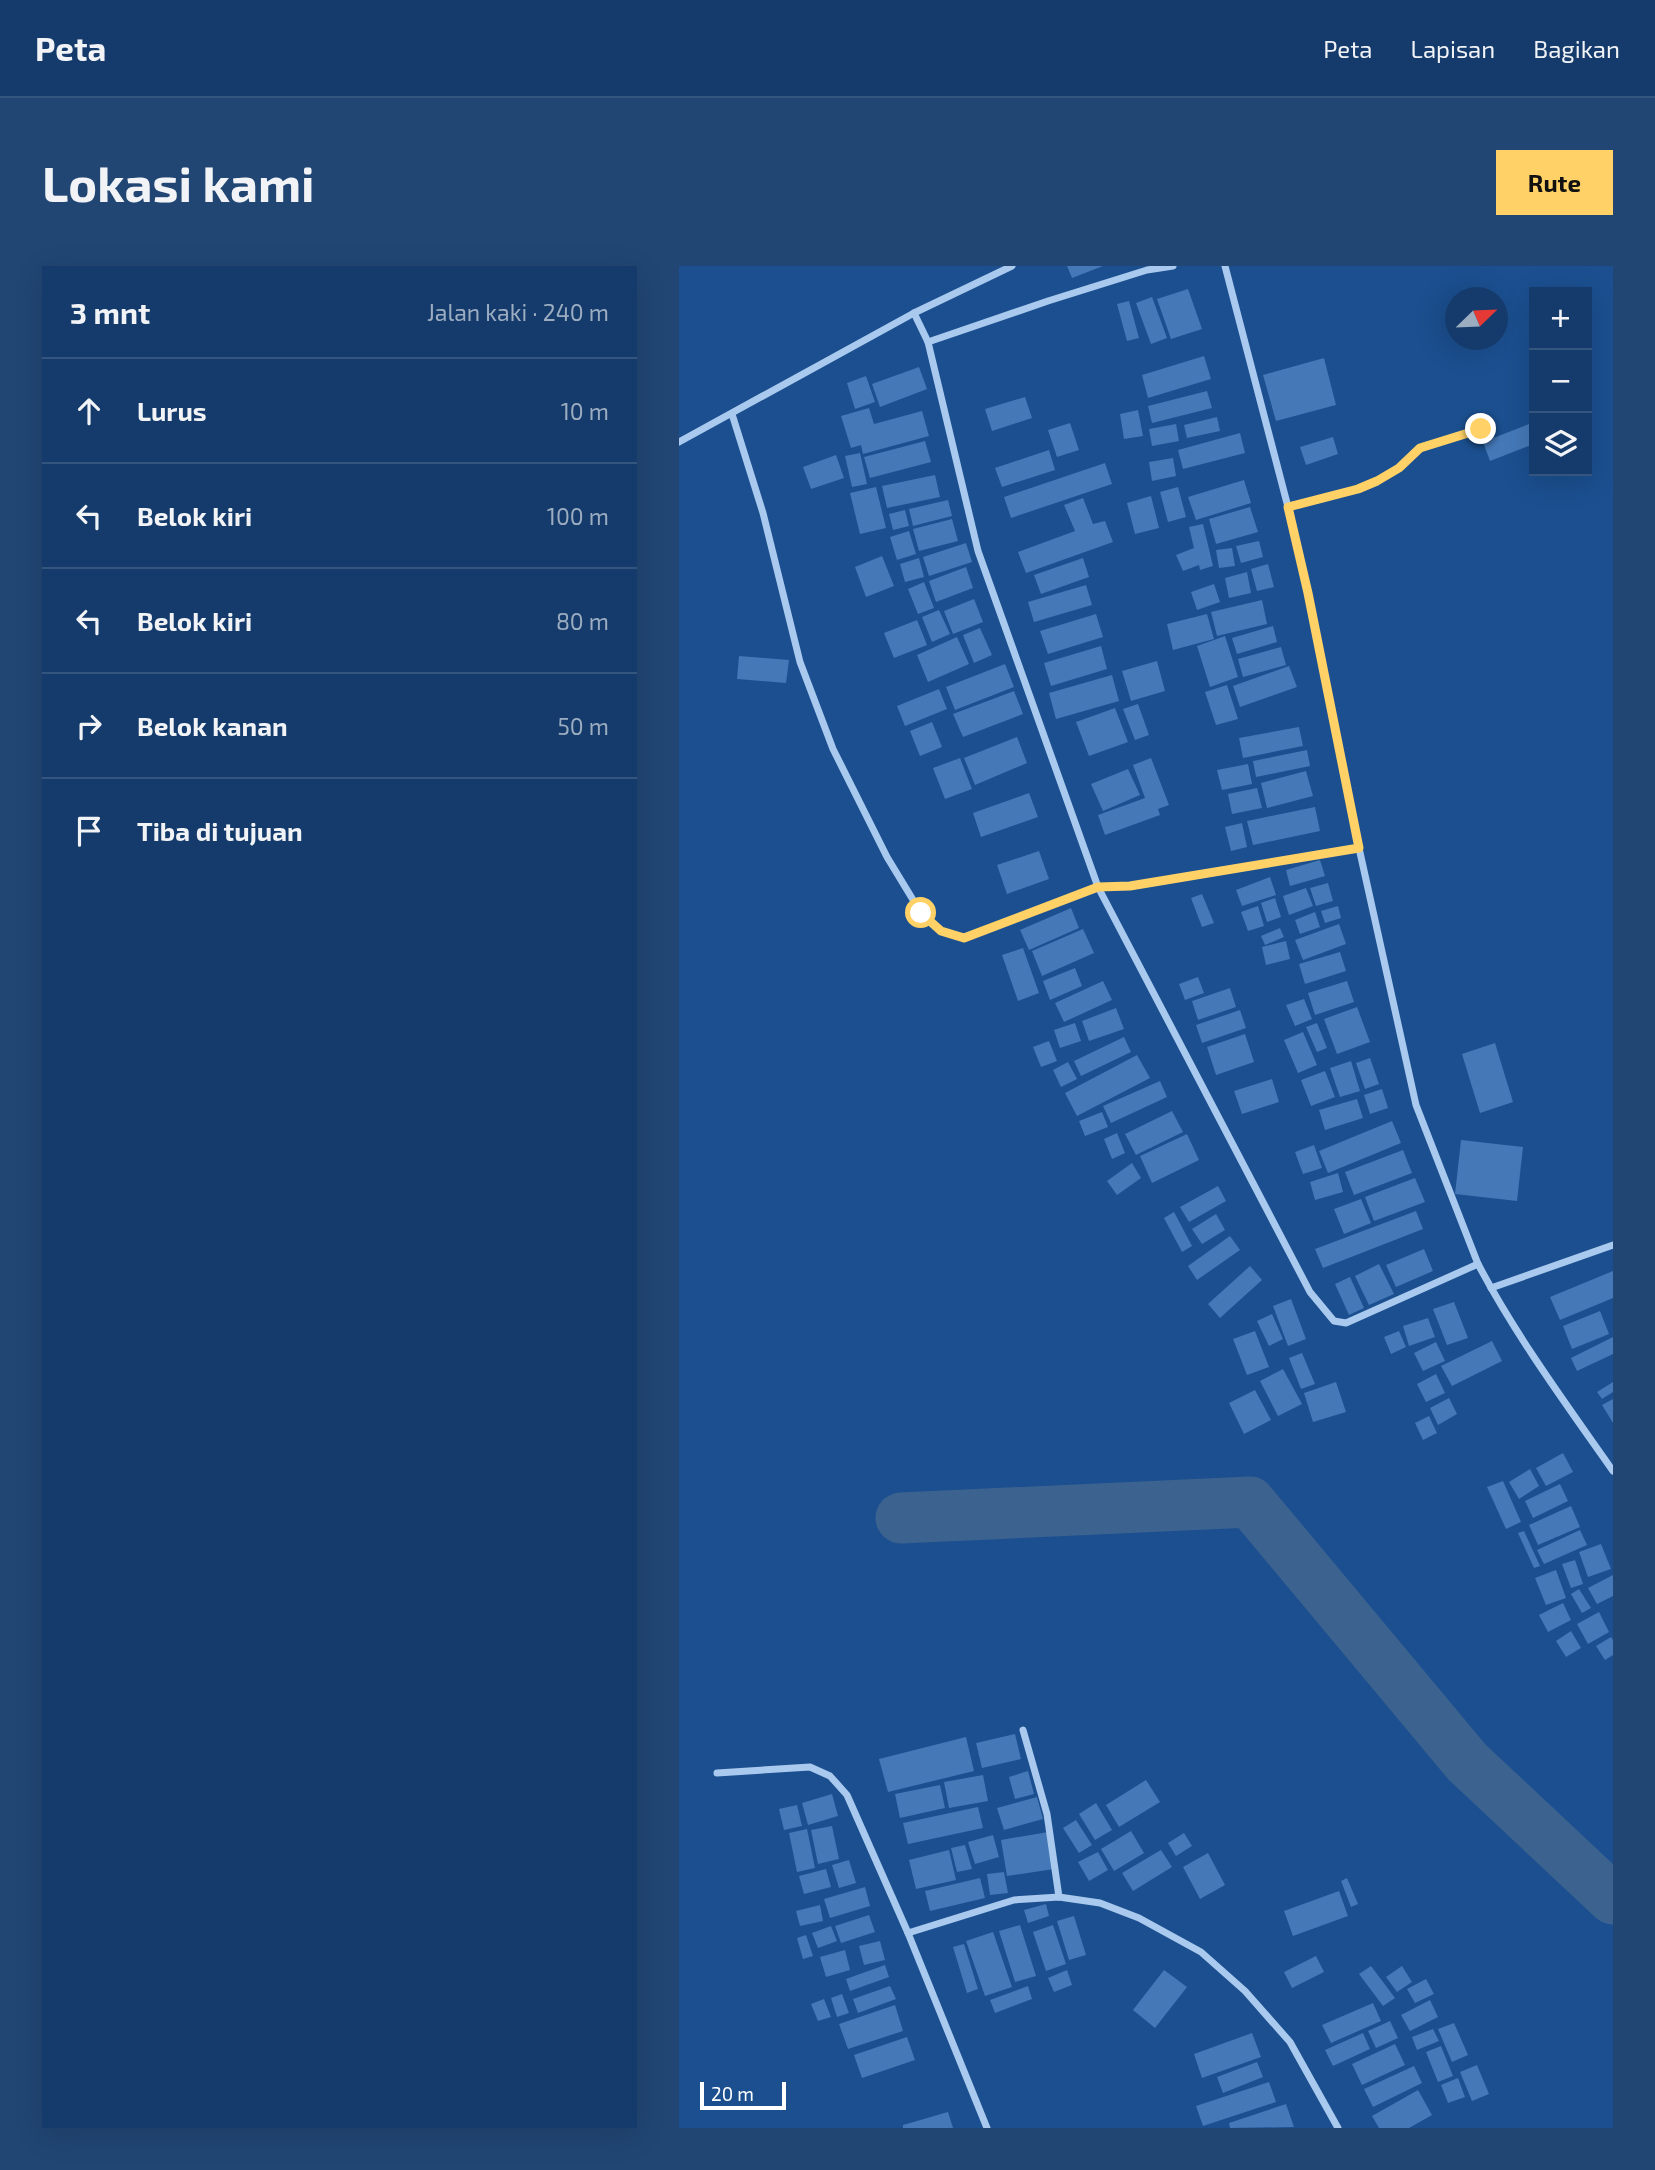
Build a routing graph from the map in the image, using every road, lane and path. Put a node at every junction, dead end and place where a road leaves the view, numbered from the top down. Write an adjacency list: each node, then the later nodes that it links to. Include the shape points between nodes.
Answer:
1 (1012, 266): 4 (street)
2 (1173, 266): 5 (street, via 1147,270)
3 (1225, 266): 9 (street)
4 (914, 313): 5 (street); 6 (street)
5 (928, 342): 11 (street, via 978,551)
6 (732, 414): 8 (street); 11 (street, via 763,513 800,662 829,737 887,857 921,913 941,931 964,938)
7 (1481, 429): 9 (lane, via 1420,448 1399,468 1358,489)
8 (679, 442)
9 (1288, 507): 10 (street)
10 (1359, 848): 11 (street, via 1130,886); 13 (street, via 1416,1105)
11 (1098, 887): 13 (street, via 1310,1292 1333,1321 1346,1323)
12 (1613, 1245): 14 (street)
13 (1478, 1264): 14 (street)
14 (1491, 1288): 15 (street)
15 (1613, 1471)
16 (1023, 1730): 18 (street, via 1047,1814)
17 (717, 1773): 19 (street, via 810,1767 830,1776 847,1795)
18 (1059, 1897): 19 (street, via 1014,1900); 21 (street, via 1100,1903 1139,1918 1201,1952 1245,1991 1290,2042)
19 (908, 1933): 20 (street)
20 (987, 2128)
21 (1338, 2128)

